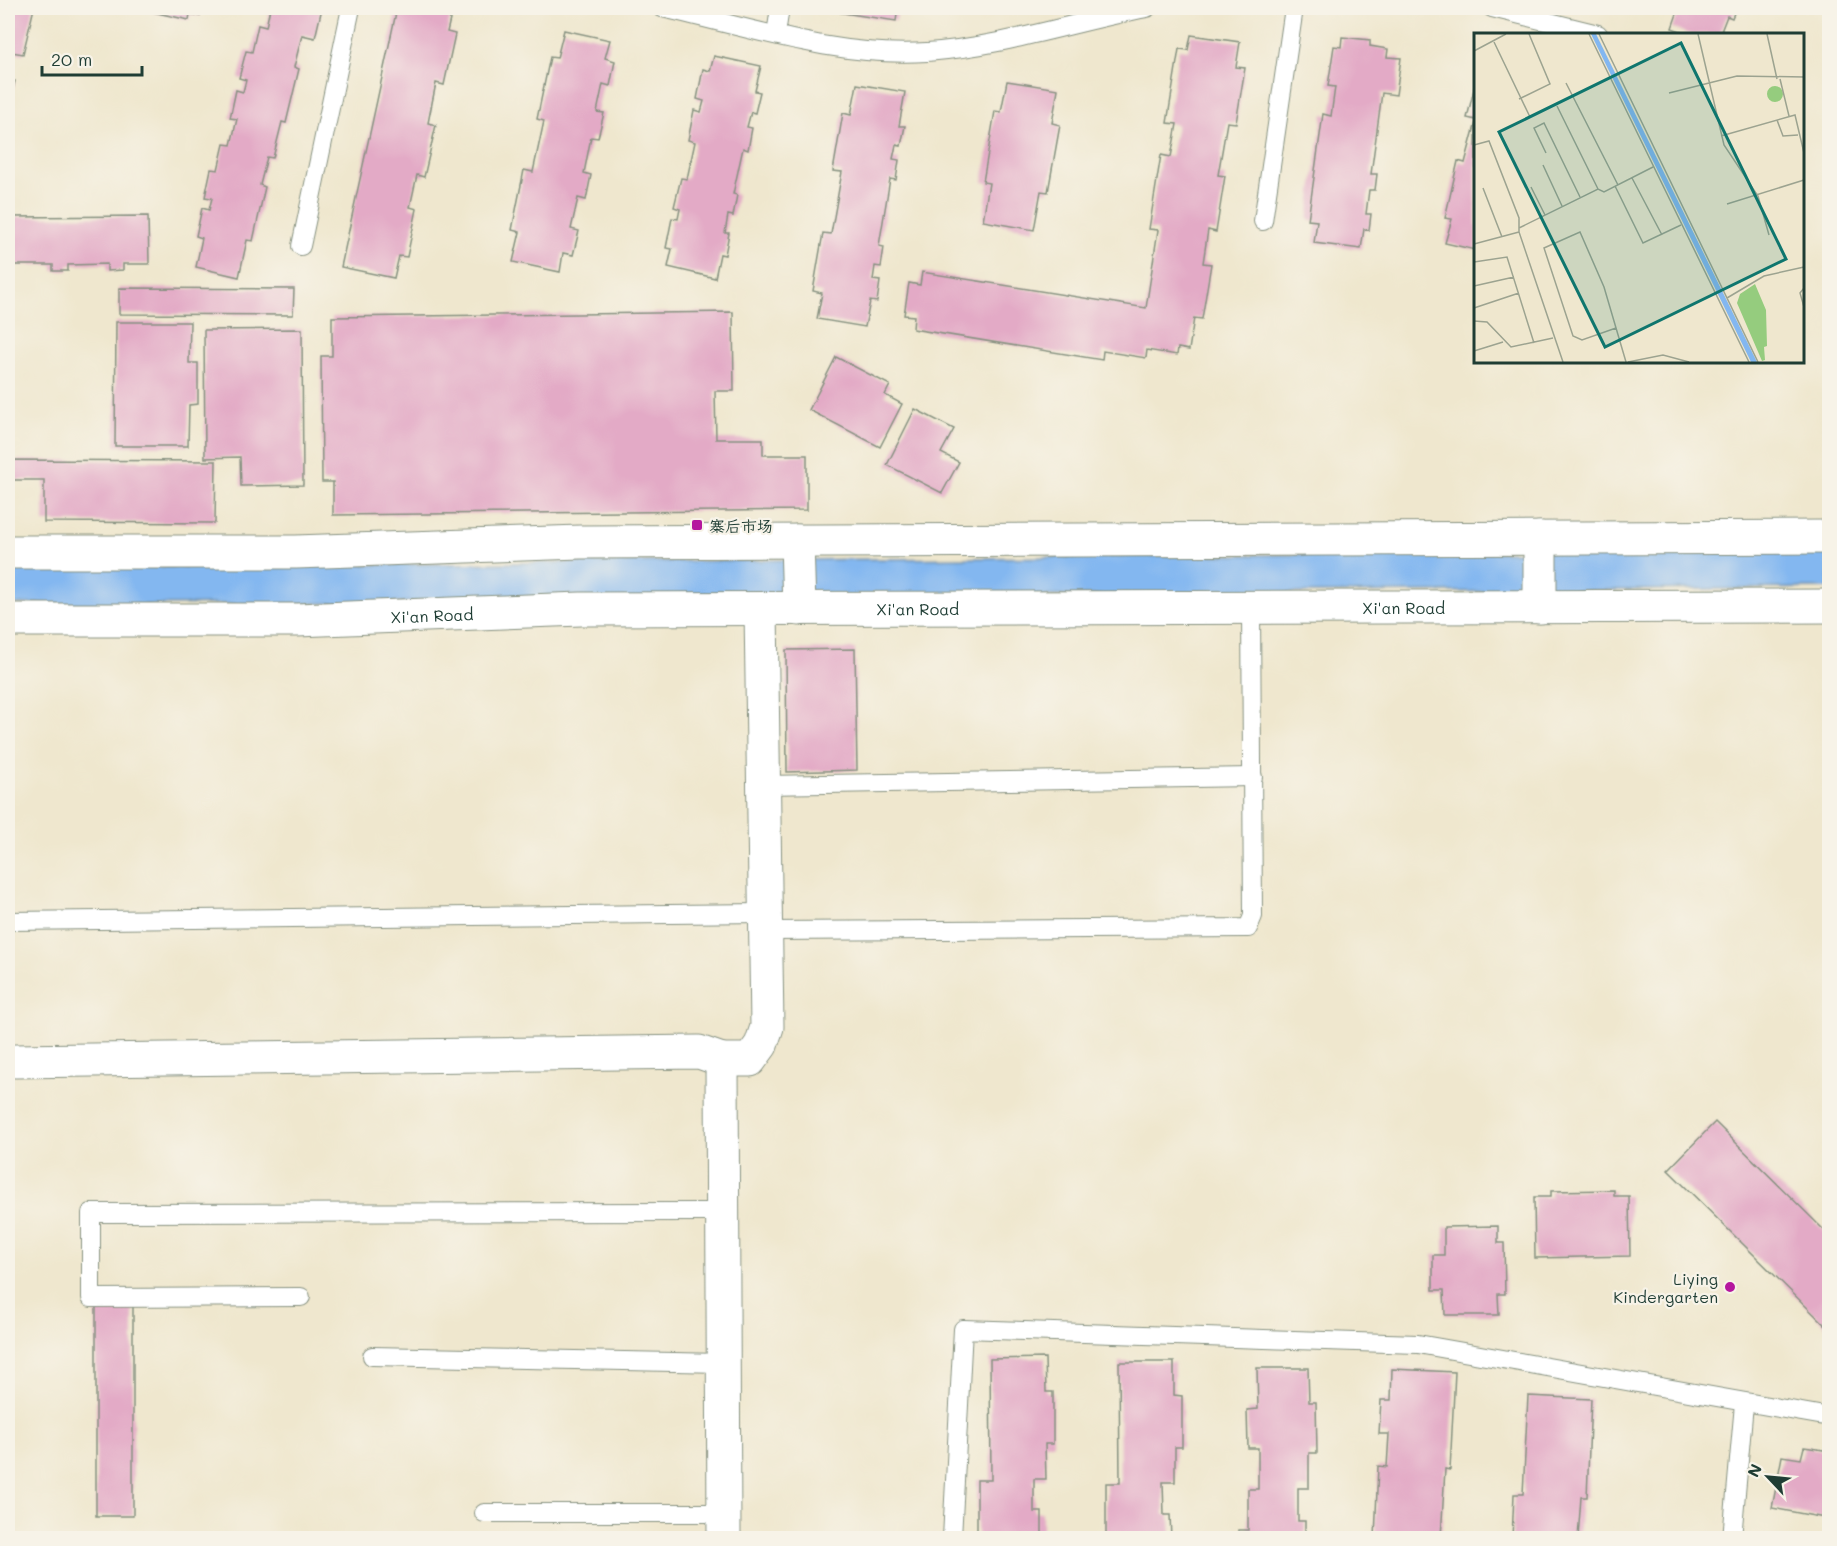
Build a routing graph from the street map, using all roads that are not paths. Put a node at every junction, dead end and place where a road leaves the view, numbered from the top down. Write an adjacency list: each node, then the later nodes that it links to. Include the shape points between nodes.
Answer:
1 (351, 8): 10 (lane)
2 (662, 8): 8 (lane)
3 (780, 8): 8 (lane)
4 (1147, 8): 8 (lane, via 996,44 925,52 846,48)
5 (1294, 8): 9 (lane)
6 (1492, 8): 7 (lane)
7 (1594, 33)
8 (776, 34)
9 (1263, 221)
10 (300, 246)
11 (1830, 537): 12 (street)
12 (1540, 544): 13 (street); 15 (street)
13 (797, 547): 14 (street, via 580,542 296,552); 16 (street)
14 (8, 552)
15 (1540, 601): 17 (street, Xi'an Road); 18 (street, Xi'an Road)
16 (799, 605): 18 (street, Xi'an Road); 19 (street, Xi'an Road)
17 (1830, 606)
18 (1251, 607): 21 (lane)
19 (761, 609): 20 (street, Xi'an Road, via 581,609 297,620); 22 (street)
20 (8, 620)
21 (1252, 777): 22 (lane); 24 (lane, via 1253,916 1248,928)
22 (763, 785): 24 (street)
23 (8, 921): 24 (lane)
24 (765, 922): 25 (street, via 767,1027 750,1060)
25 (722, 1060): 26 (street, via 699,1052); 27 (street)
26 (15, 1061)
27 (723, 1212): 28 (lane, via 91,1213 91,1298); 30 (street)
28 (301, 1297)
29 (372, 1356): 30 (lane)
30 (723, 1363): 34 (street)
31 (1744, 1404): 32 (lane); 35 (lane, via 1418,1344 963,1329); 36 (lane)
32 (1830, 1417)
33 (484, 1513): 34 (lane)
34 (724, 1526)
35 (952, 1539)
36 (1732, 1539)

